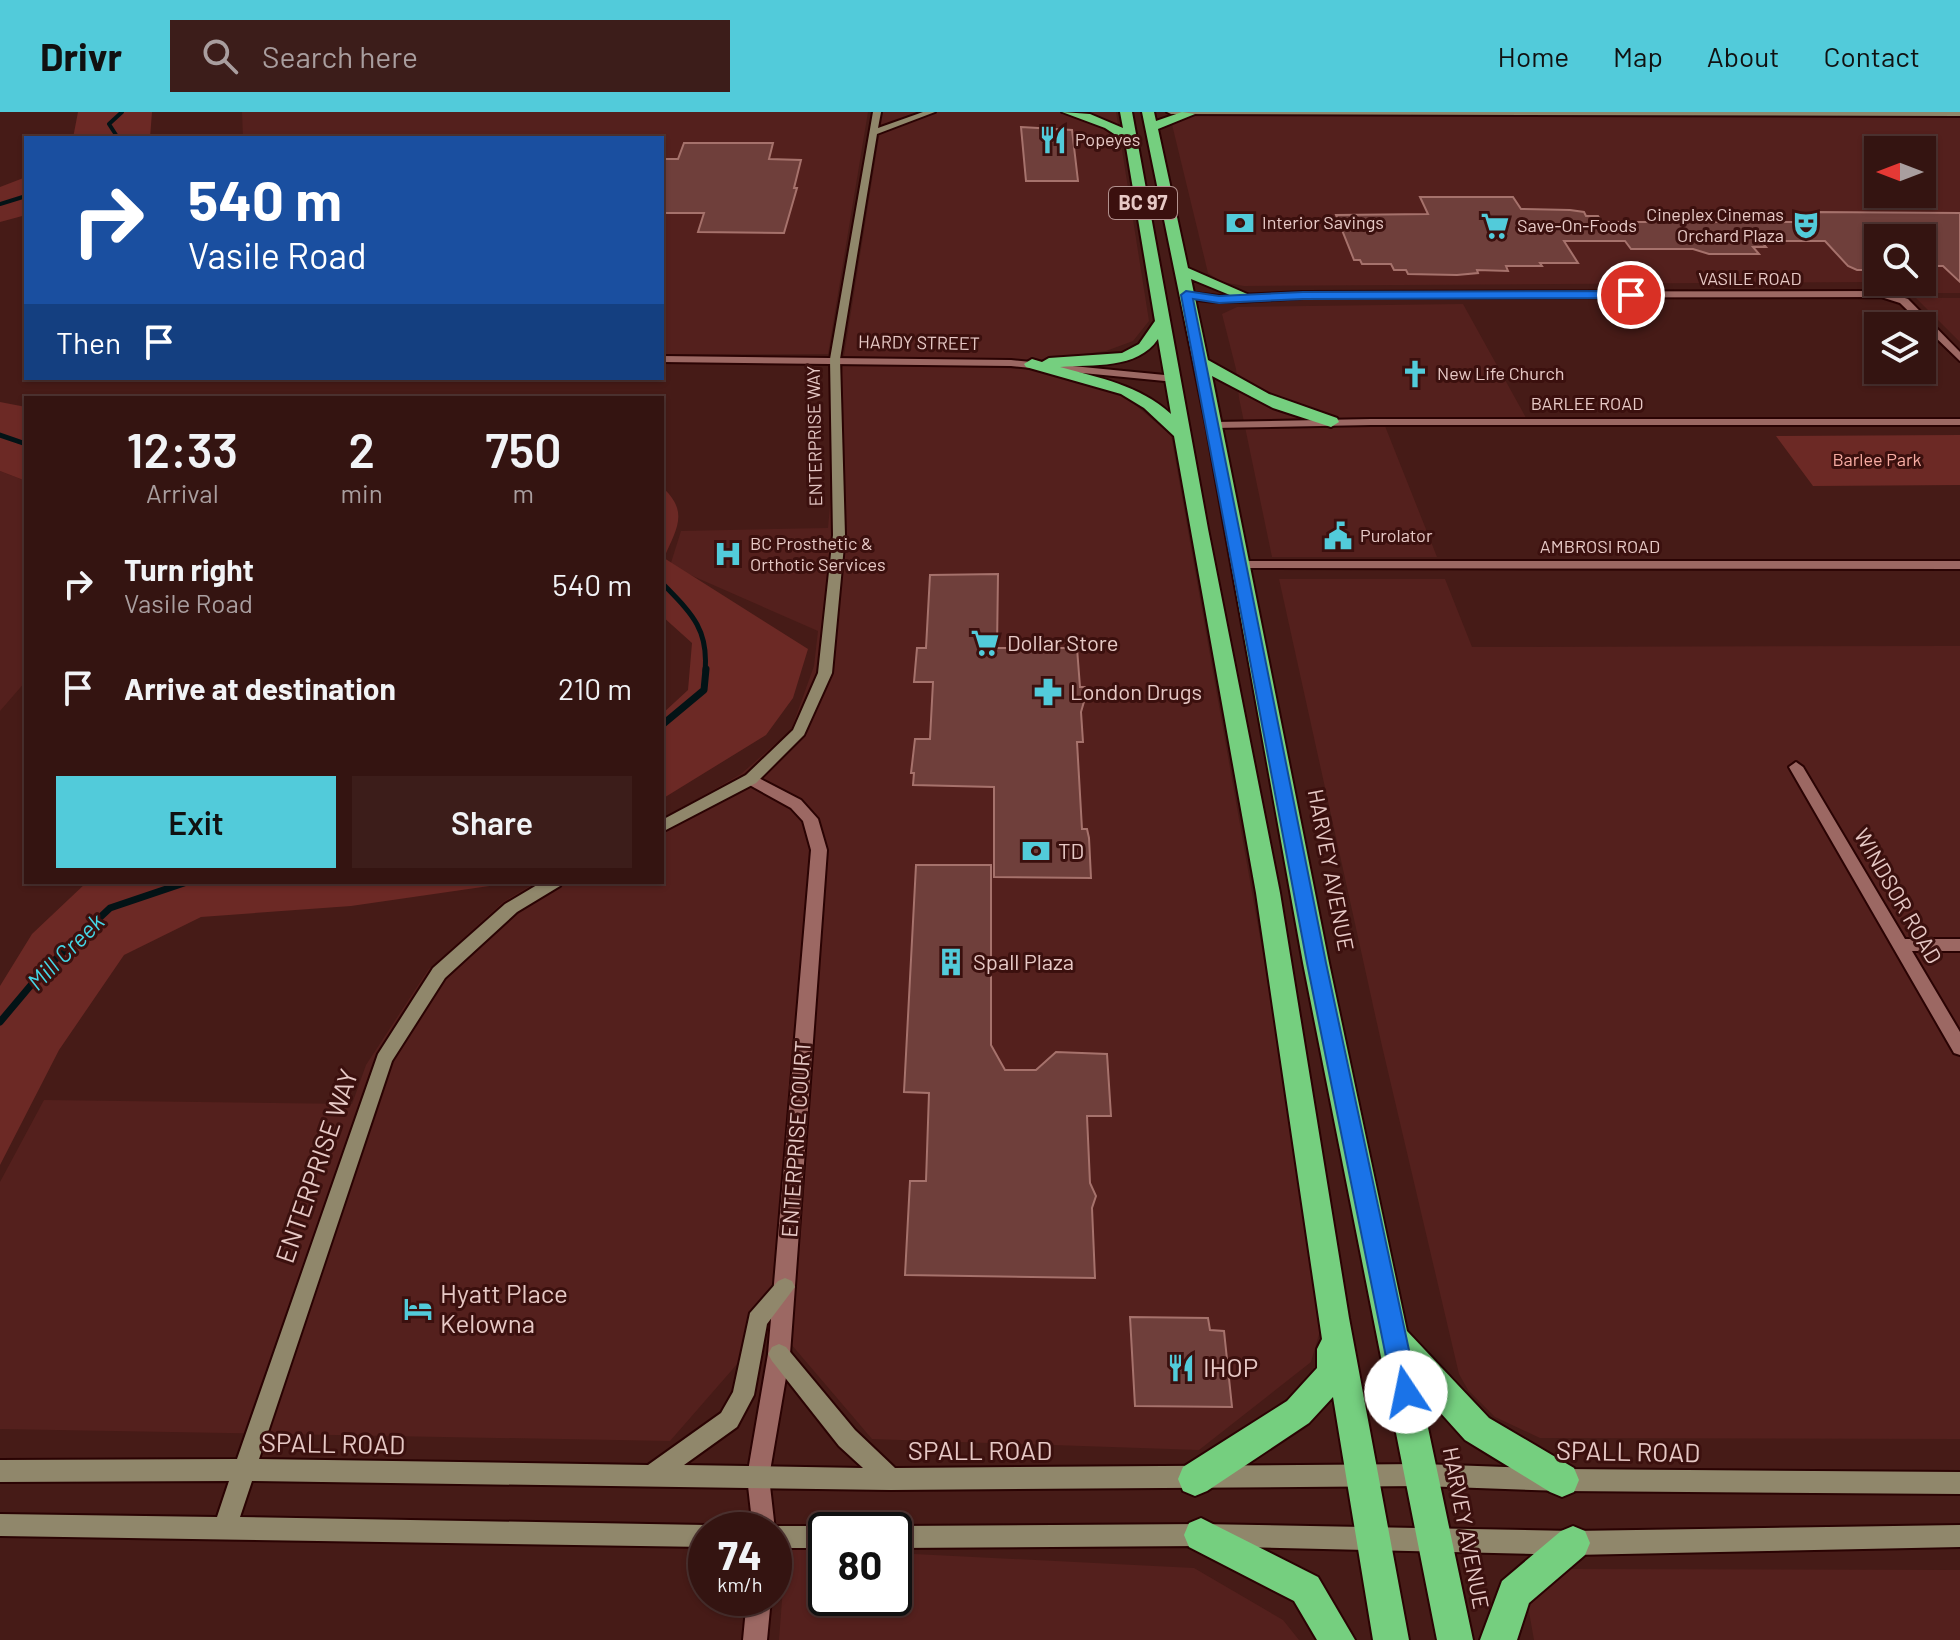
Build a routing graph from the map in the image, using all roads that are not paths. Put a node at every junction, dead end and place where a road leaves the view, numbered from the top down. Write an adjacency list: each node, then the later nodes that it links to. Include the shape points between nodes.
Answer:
1 (877, 112): 10 (main road, ENTERPRISE WAY)
2 (931, 112): 10 (main road)
3 (1068, 112): 11 (highway, via 1099,119)
4 (1126, 112): 11 (highway, BC 97)
5 (1148, 112): 9 (highway, HARVEY AVENUE / BC 97)
6 (1171, 112): 7 (main road)
7 (1189, 114): 8 (main road); 9 (highway)
8 (1960, 114)
9 (1151, 128): 13 (highway, HARVEY AVENUE / BC 97)
10 (874, 132): 19 (main road, ENTERPRISE WAY)
11 (1131, 140): 12 (highway, BC 97)
12 (1154, 267): 14 (highway); 16 (highway, BC 97)
13 (1181, 270): 14 (highway, HARVEY AVENUE / BC 97); 15 (highway)
14 (1186, 295): 15 (street, VASILE ROAD); 20 (highway, HARVEY AVENUE / BC 97)
15 (1247, 297): 17 (street, VASILE ROAD, via 1882,294 1904,301)
16 (1163, 321): 21 (highway, via 1145,347 1125,357); 22 (highway, BC 97)
17 (1960, 358)
18 (664, 359): 19 (street, HARDY STREET)
19 (835, 359): 21 (street, HARDY STREET); 31 (main road, ENTERPRISE WAY, via 839,535 825,673 799,732)
20 (1201, 362): 23 (highway, HARVEY AVENUE / BC 97); 24 (highway, via 1254,396)
21 (1032, 364): 22 (street, HARDY STREET); 26 (highway, via 1127,391)
22 (1175, 379): 23 (highway, via 1194,389); 26 (highway, BC 97)
23 (1212, 417): 24 (street, BARLEE ROAD); 28 (highway, HARVEY AVENUE / BC 97)
24 (1331, 422): 25 (street, BARLEE ROAD)
25 (1960, 422)
26 (1182, 434): 27 (highway, BC 97)
27 (1199, 529): 28 (highway, via 1219,554); 38 (highway, BC 97, via 1268,893)
28 (1240, 565): 29 (street, AMBROSI ROAD); 39 (highway, HARVEY AVENUE / BC 97)
29 (1960, 565)
30 (1796, 767): 34 (street, WINDSOR ROAD)
31 (751, 779): 32 (main road, ENTERPRISE WAY); 37 (street, ENTERPRISE COURT, via 796,804 810,819 819,850)
32 (664, 826)
33 (551, 884): 41 (main road, ENTERPRISE WAY, via 511,908 439,973 384,1059)
34 (1902, 945): 35 (street); 36 (street, WINDSOR ROAD)
35 (1960, 945)
36 (1960, 1048)
37 (785, 1287): 40 (street, ENTERPRISE COURT); 45 (main road, via 757,1320 743,1395 729,1420)
38 (1334, 1318): 44 (highway, BC 97); 48 (highway, via 1333,1374 1298,1412)
39 (1395, 1340): 43 (highway, HARVEY AVENUE / BC 97); 49 (highway, via 1477,1429)
40 (779, 1354): 46 (street, ENTERPRISE COURT); 47 (main road, via 847,1438)
41 (242, 1470): 42 (main road, SPALL ROAD); 45 (main road, SPALL ROAD); 53 (main road, ENTERPRISE WAY)
42 (0, 1471)
43 (1422, 1475): 44 (main road, SPALL ROAD); 49 (main road, SPALL ROAD); 59 (highway, HARVEY AVENUE / BC 97)
44 (1364, 1476): 48 (main road, SPALL ROAD); 58 (highway, BC 97)
45 (649, 1477): 46 (main road, SPALL ROAD)
46 (758, 1477): 47 (main road, SPALL ROAD); 51 (street, ENTERPRISE COURT)
47 (891, 1479): 48 (main road, SPALL ROAD)
48 (1195, 1479)
49 (1562, 1480): 50 (main road, SPALL ROAD)
50 (1960, 1483)
51 (762, 1512)
52 (0, 1525): 53 (main road)
53 (225, 1527): 55 (main road)
54 (1201, 1535): 57 (main road); 58 (main road); 63 (highway, via 1306,1589)
55 (688, 1536)
56 (1960, 1536): 60 (main road)
57 (912, 1537)
58 (1373, 1540): 59 (main road); 64 (highway, BC 97)
59 (1435, 1540): 60 (main road); 65 (highway, HARVEY AVENUE / BC 97)
60 (1573, 1543): 66 (highway, via 1514,1593)
61 (757, 1616): 62 (street)
62 (755, 1640)
63 (1337, 1640)
64 (1391, 1640)
65 (1455, 1640)
66 (1498, 1640)

